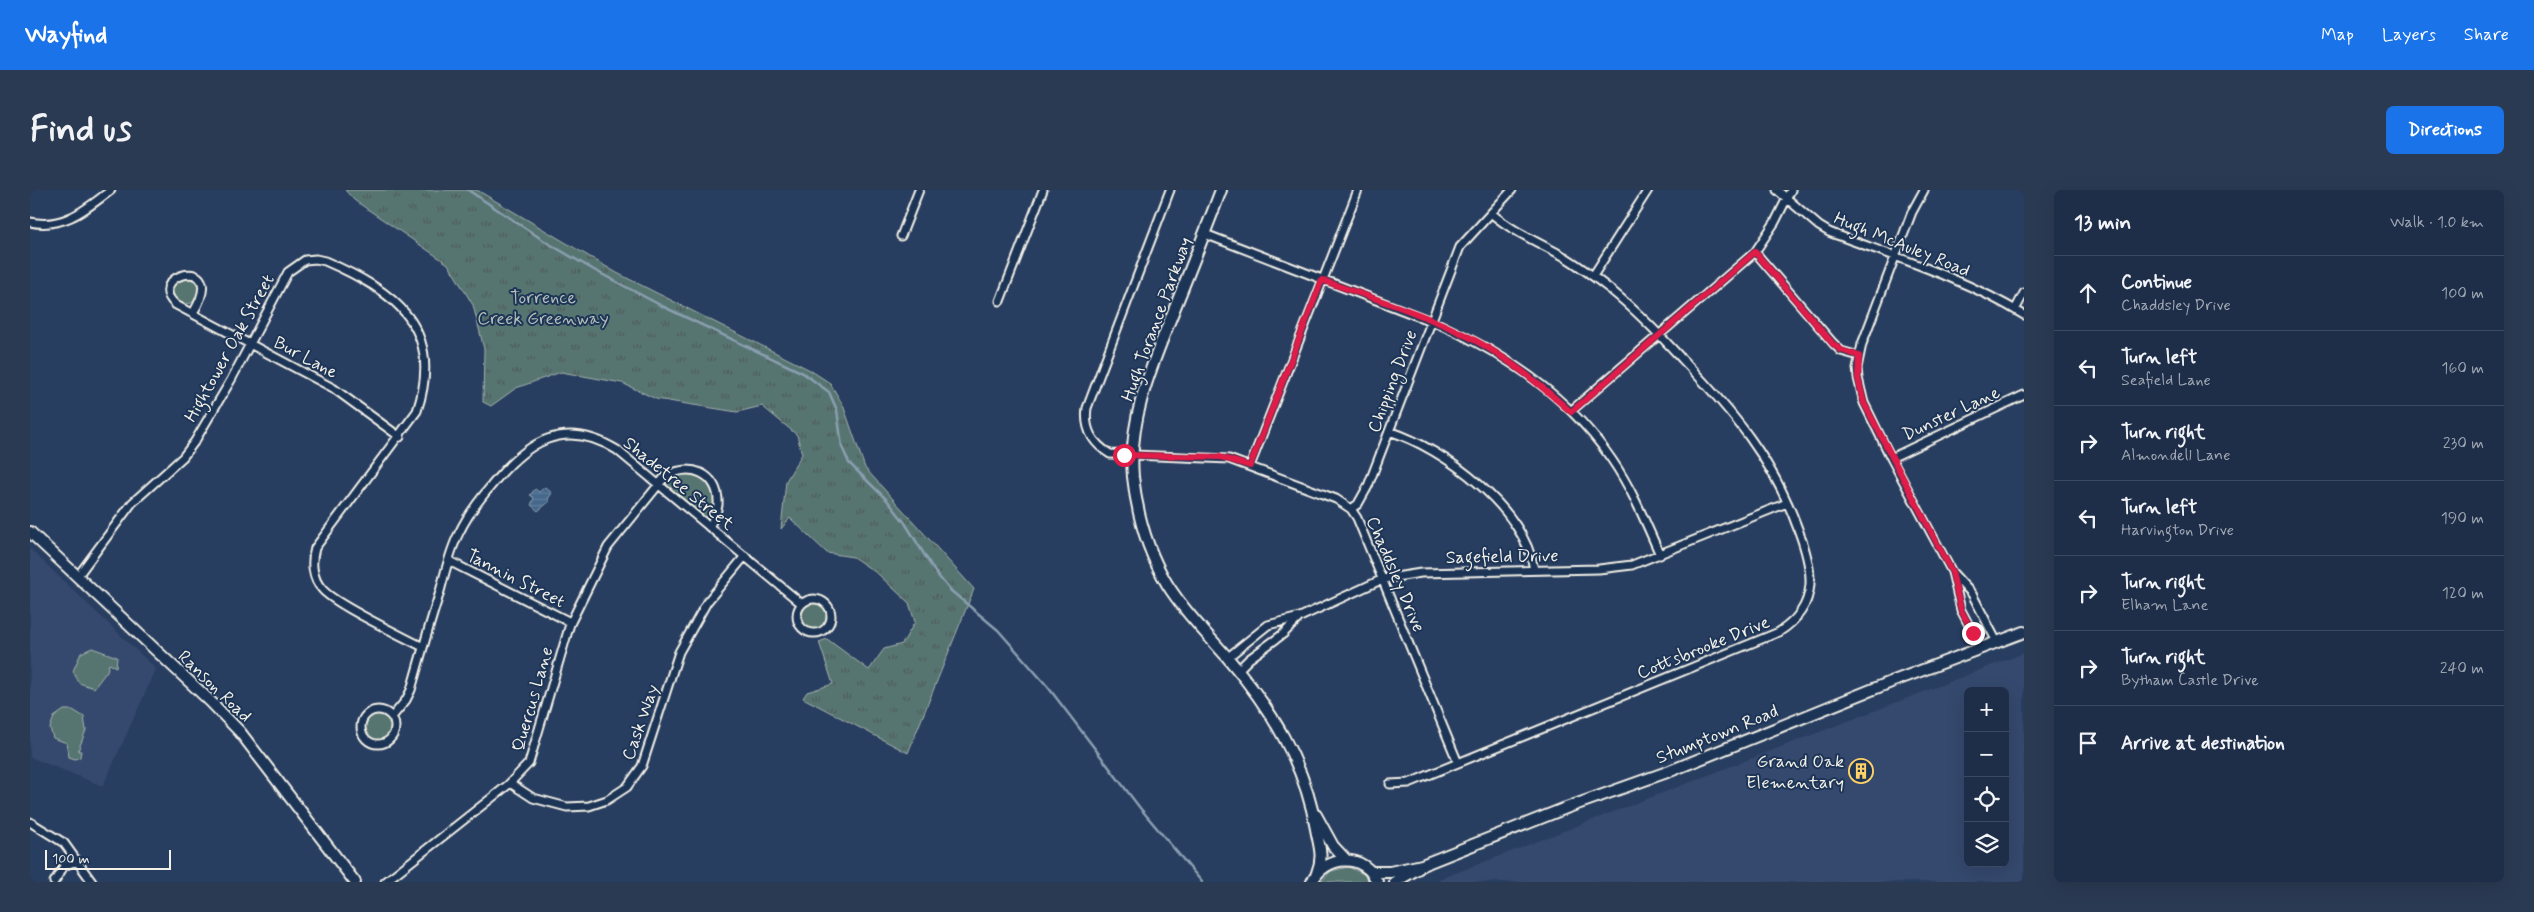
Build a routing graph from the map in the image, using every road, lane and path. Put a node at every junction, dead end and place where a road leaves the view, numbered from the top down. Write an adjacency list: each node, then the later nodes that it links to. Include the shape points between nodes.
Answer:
1 (111, 190): 14 (street, via 64,221 48,224)
2 (919, 190): 16 (street)
3 (1043, 190): 22 (street)
4 (1170, 190): 34 (street, Chaddsley Drive, via 1087,408 1087,428 1099,447 1110,454)
5 (1221, 190): 15 (street, Hugh Torance Parkway)
6 (1358, 190): 20 (street)
7 (1512, 190): 13 (street, Chipping Drive)
8 (1648, 190): 19 (street)
9 (1777, 190): 12 (street, Hugh McAuley Road)
10 (1791, 190): 12 (street)
11 (1924, 190): 18 (street)
12 (1786, 198): 17 (street); 18 (street, Hugh McAuley Road, via 1829,232)
13 (1491, 213): 19 (street, Cottsbrooke Drive, via 1507,226); 26 (street, Chipping Drive, via 1460,247)
14 (30, 222)
15 (1205, 234): 20 (street); 34 (street, Hugh Torance Parkway, via 1145,386 1134,434)
16 (901, 236)
17 (1755, 252): 27 (street); 29 (street, via 1833,344)
18 (1896, 256): 23 (street, Hugh McAuley Road, via 1961,282); 29 (street)
19 (1592, 276): 27 (street, Cottsbrooke Drive)
20 (1322, 280): 26 (street); 36 (street)
21 (2024, 292): 23 (street)
22 (1000, 301)
23 (2016, 310): 25 (street, Hugh McAuley Road)
24 (193, 313): 24 (street, Bur Lane, via 203,297 203,285 196,276 179,275 171,283 170,298); 28 (street, Bur Lane)
25 (2024, 315)
26 (1431, 320): 31 (street, via 1468,337 1519,368); 32 (street, Chipping Drive)
27 (1658, 335): 31 (street); 38 (street, Cottsbrooke Drive, via 1708,386 1750,436)
28 (250, 344): 33 (street, Bur Lane, via 349,398); 33 (street, Hightower Oak Street, via 288,272 304,260 325,261 384,292 397,302 417,330 425,363 417,411); 47 (street, Hightower Oak Street, via 195,441 183,457 129,507)
29 (1859, 356): 35 (street, via 1857,368 1861,397)
30 (2024, 395): 35 (street, Dunster Lane)
31 (1571, 412): 42 (street, via 1613,461 1646,520)
32 (1389, 431): 39 (street, Chipping Drive, via 1365,494); 45 (street, via 1437,452 1483,487 1522,536)
33 (400, 437): 54 (street, Hightower Oak Street, via 320,541 313,557 313,569 315,579 326,594)
34 (1133, 456): 36 (street, Chaddsley Drive, via 1220,457); 56 (street, Hugh Torance Parkway, via 1137,504 1154,558 1184,609)
35 (1891, 458): 46 (street)
36 (1250, 466): 39 (street, Chaddsley Drive, via 1336,499)
37 (659, 484): 40 (street, Shadetree Street); 40 (street, Quercus Lane, via 669,474 680,470 695,470 708,476 716,490 718,504); 44 (street, Shadetree Street, via 608,444 587,437 550,437 526,449 496,480 459,532); 51 (street, Quercus Lane, via 608,547)
38 (1787, 503): 42 (street, Sagefield Drive); 59 (street, Cottsbrooke Drive, via 1800,536 1811,580 1803,608 1790,625)
39 (1351, 509): 48 (street, Chaddsley Drive)
40 (709, 526): 43 (street, Shadetree Street)
41 (30, 532): 47 (street, Ranson Road)
42 (1660, 555): 45 (street, Sagefield Drive, via 1615,568)
43 (745, 556): 49 (street, Shadetree Street); 60 (street, Cask Way, via 707,602 679,652 642,766 627,787 607,800 572,807 544,803)
44 (449, 561): 51 (street, Tannin Street); 54 (street, Shadetree Street)
45 (1534, 570): 48 (street, Sagefield Drive, via 1421,573)
46 (1952, 572): 53 (street, via 1972,594); 55 (street, via 1961,610)
47 (77, 577): 71 (street, Ranson Road, via 240,732)
48 (1383, 579): 50 (street, Sagefield Drive); 59 (street, Chaddsley Drive)
49 (802, 604): 49 (street, via 797,615 804,629 819,632 829,626 832,614 827,603 810,598)
50 (1300, 617): 56 (street, Sagefield Drive, via 1268,625); 57 (street)
51 (570, 622): 60 (street, Quercus Lane, via 528,763)
52 (2024, 632): 53 (street, Stumptown Road)
53 (1997, 642): 55 (street, Stumptown Road)
54 (423, 647): 58 (street, Shadetree Street, via 411,690)
55 (1980, 648): 66 (street, Stumptown Road)
56 (1227, 658): 57 (street, Hugh Torance Parkway)
57 (1238, 670): 62 (street, Hugh Torance Parkway, via 1279,727)
58 (392, 717): 58 (street, via 396,730 390,740 379,745 364,736 362,720 369,712 380,710)
59 (1458, 763): 61 (street, Cottsbrooke Drive, via 1409,783)
60 (510, 783): 72 (street, Quercus Lane)
61 (1390, 784)
62 (1314, 812): 65 (street, Hugh Torance Parkway, via 1333,846); 68 (street, Hugh Torance Parkway, via 1322,851 1322,861)
63 (30, 822): 64 (street, via 64,843)
64 (76, 860): 69 (street, via 64,866); 70 (street)
65 (1346, 860): 67 (street, via 1356,862); 68 (street, via 1330,863)
66 (1422, 865): 67 (street, Stumptown Road, via 1390,872); 74 (street, Stumptown Road)
67 (1371, 872): 73 (street)
68 (1315, 878)
69 (54, 882)
70 (92, 882)
71 (355, 882)
72 (385, 882)
73 (1377, 882)
74 (1395, 882)

